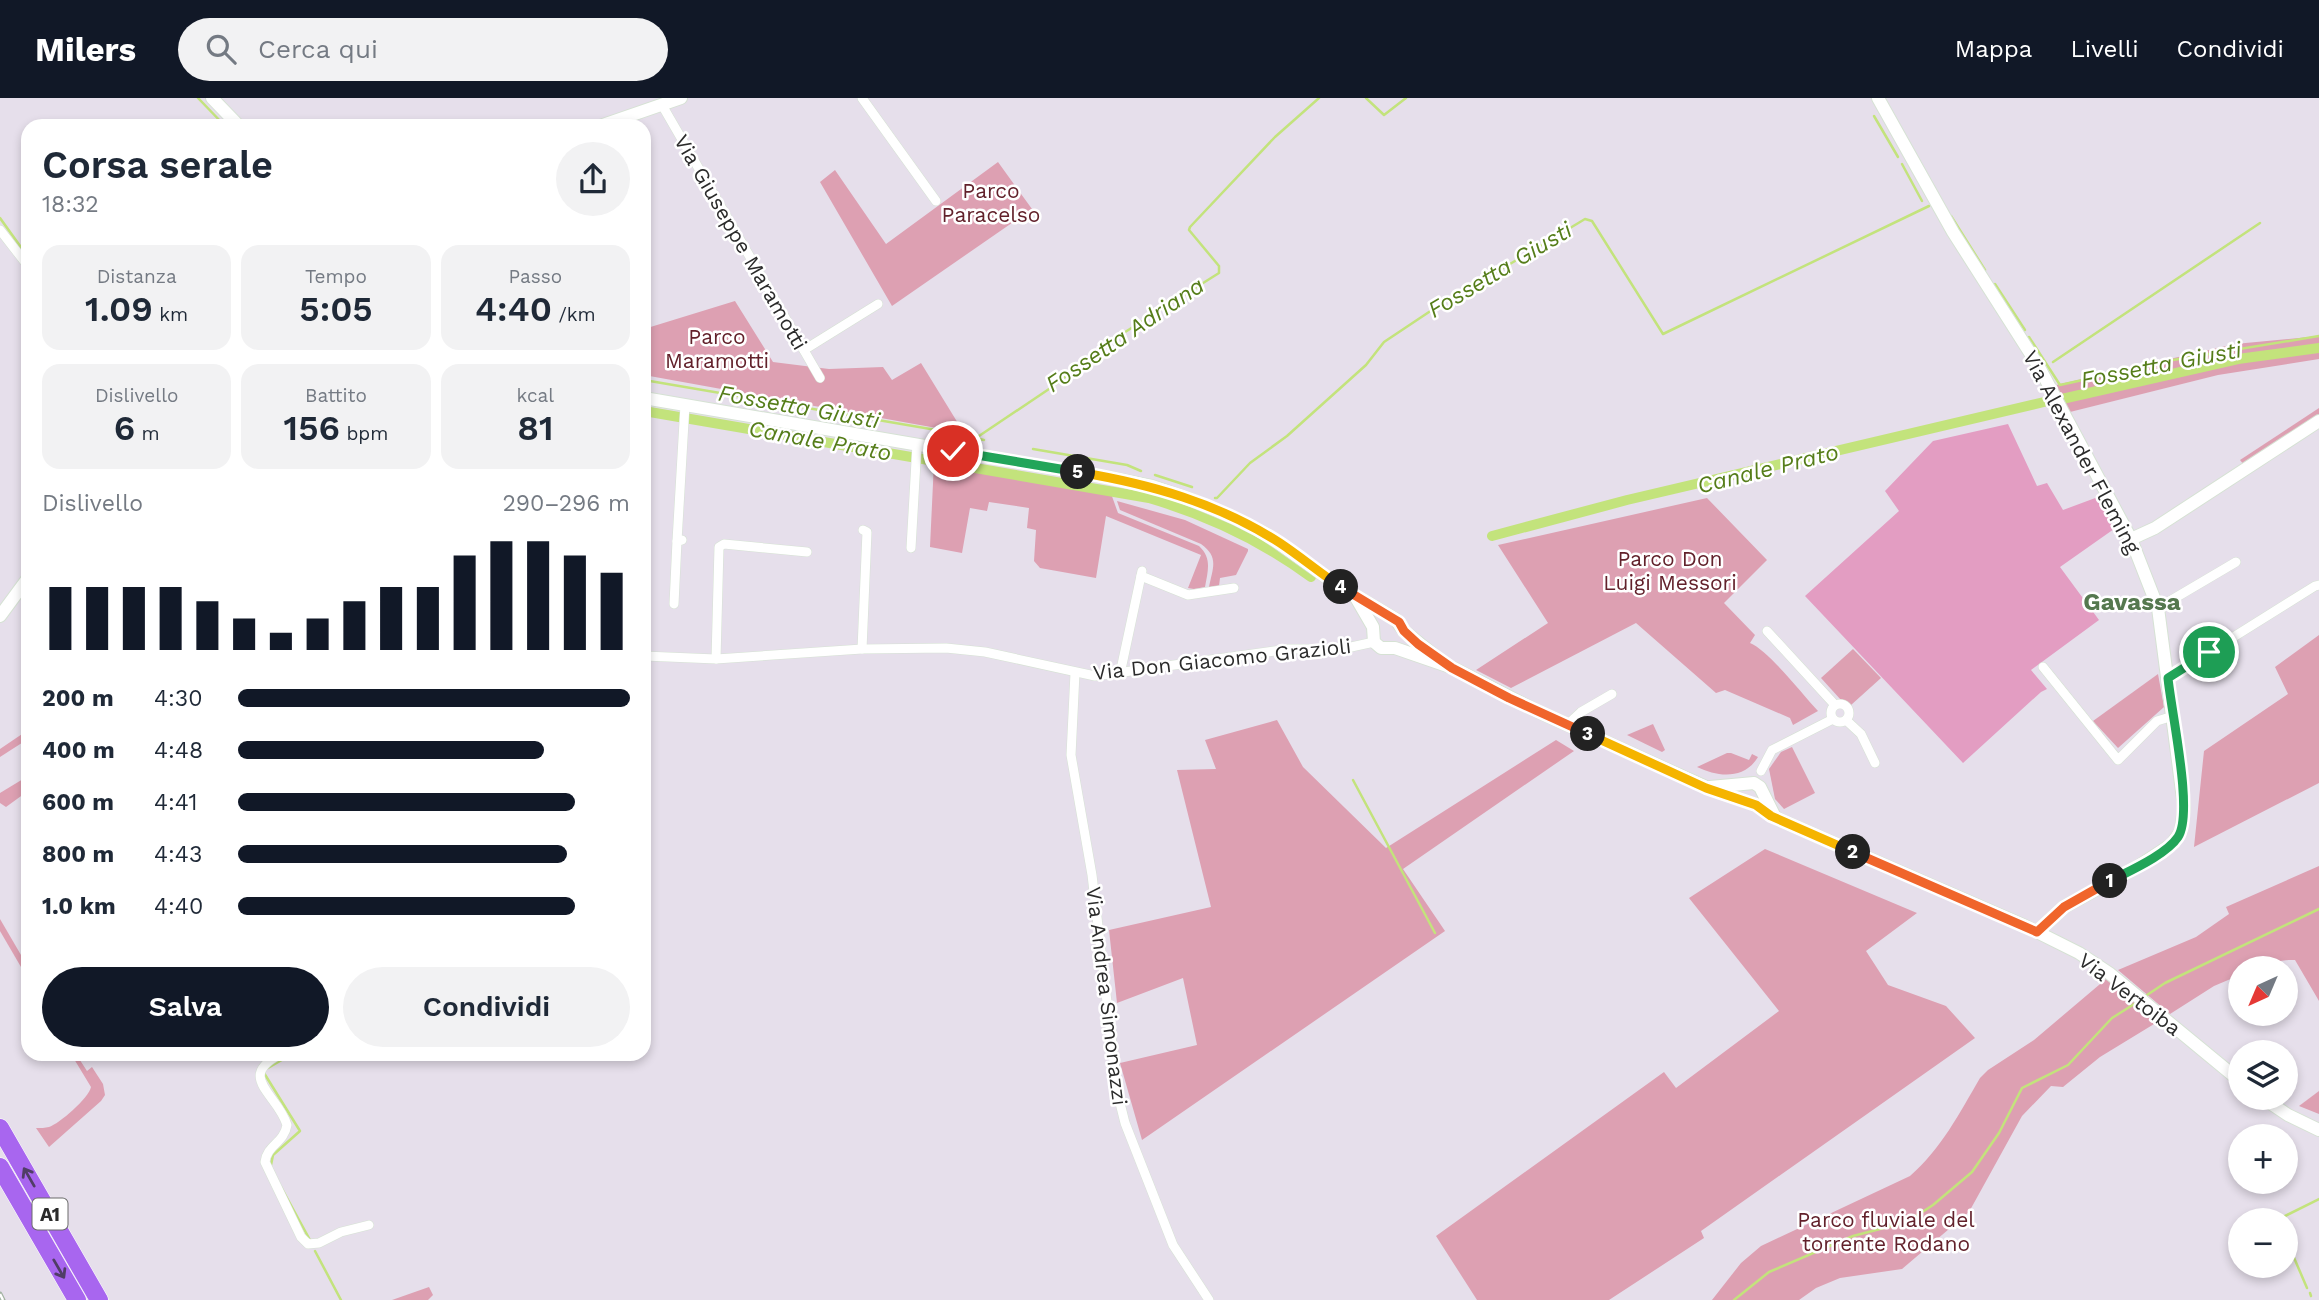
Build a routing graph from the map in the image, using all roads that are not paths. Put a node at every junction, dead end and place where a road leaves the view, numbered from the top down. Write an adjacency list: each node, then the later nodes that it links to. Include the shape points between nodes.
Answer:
1 (212, 98): 6 (main road)
2 (681, 98): 5 (main road)
3 (862, 98): 8 (street)
4 (1878, 98): 19 (main road, Via Alexander Fleming, via 1953,232 2039,367)
5 (662, 105): 7 (main road); 12 (street, Via Giuseppe Maramotti)
6 (232, 119)
7 (621, 119)
8 (936, 201)
9 (0, 230): 10 (street)
10 (21, 257)
11 (878, 304): 12 (street)
12 (804, 350): 13 (street, Via Giuseppe Maramotti)
13 (820, 378)
14 (651, 401): 15 (main road)
15 (684, 413): 17 (main road); 27 (street)
16 (2319, 421): 19 (main road)
17 (917, 449): 20 (street); 26 (main road, via 1169,491 1264,533)
18 (863, 530): 36 (street, via 867,533)
19 (2131, 539): 28 (main road, Via Alexander Fleming)
20 (911, 548)
21 (807, 552): 38 (street, via 719,547)
22 (2236, 562): 28 (street)
23 (2319, 585): 43 (street)
24 (21, 588): 29 (main road)
25 (1234, 588): 42 (street, via 1188,595 1142,574)
26 (1355, 596): 30 (main road); 31 (main road)
27 (674, 604)
28 (2158, 608): 43 (main road, Via Alexander Fleming)
29 (0, 616)
30 (1390, 618): 31 (main road, via 1380,619); 32 (main road)
31 (1373, 627): 34 (main road)
32 (1404, 631): 35 (main road); 40 (main road)
33 (1767, 631): 45 (street)
34 (1374, 642): 35 (main road); 42 (street, Via Don Giacomo Grazioli, via 1342,649 1289,649)
35 (1395, 648): 40 (main road)
36 (862, 649): 38 (street, Via Don Giacomo Grazioli); 41 (street, Via Don Giacomo Grazioli, via 985,652)
37 (651, 656): 38 (street, Via Don Giacomo Grazioli)
38 (716, 659)
39 (2043, 667): 46 (street, via 2118,760 2157,721)
40 (1452, 668): 49 (main road)
41 (1075, 673): 42 (street, Via Don Giacomo Grazioli, via 1095,677); 65 (street, Via Andrea Simonazzi, via 1071,755 1092,875 1118,1095 1173,1245)
42 (1120, 674)
43 (2168, 678): 46 (main road, Via Alexander Fleming)
44 (1612, 694): 49 (street)
45 (1835, 705): 47 (street); 48 (street, via 1846,706)
46 (2173, 716): 55 (main road, Via Alexander Fleming, via 2184,807 2178,838 2137,867 2064,907)
47 (1833, 719): 48 (street); 51 (street, via 1772,750)
48 (1846, 720): 50 (street, via 1861,734)
49 (1567, 725): 52 (main road)
50 (1875, 763)
51 (1754, 786): 52 (main road); 53 (main road, via 1741,790); 53 (main road, via 1759,800); 54 (main road)
52 (1706, 788): 53 (main road, Via Vertoiba)
53 (1747, 801): 54 (main road, Via Vertoiba)
54 (1780, 820): 55 (main road, Via Vertoiba)
55 (2037, 932): 57 (main road, Via Vertoiba, via 2109,972)
56 (268, 1061): 62 (street, via 260,1071 261,1084 286,1125 283,1138 268,1150 265,1162 304,1242 314,1244)
57 (2228, 1071)
58 (2280, 1110): 60 (main road)
59 (0, 1128): 64 (highway, A1, one-way to 59)
60 (2319, 1130)
61 (0, 1167): 63 (highway, A1, one-way to 63)
62 (369, 1226)
63 (77, 1300)
64 (99, 1300)
65 (1209, 1300)

